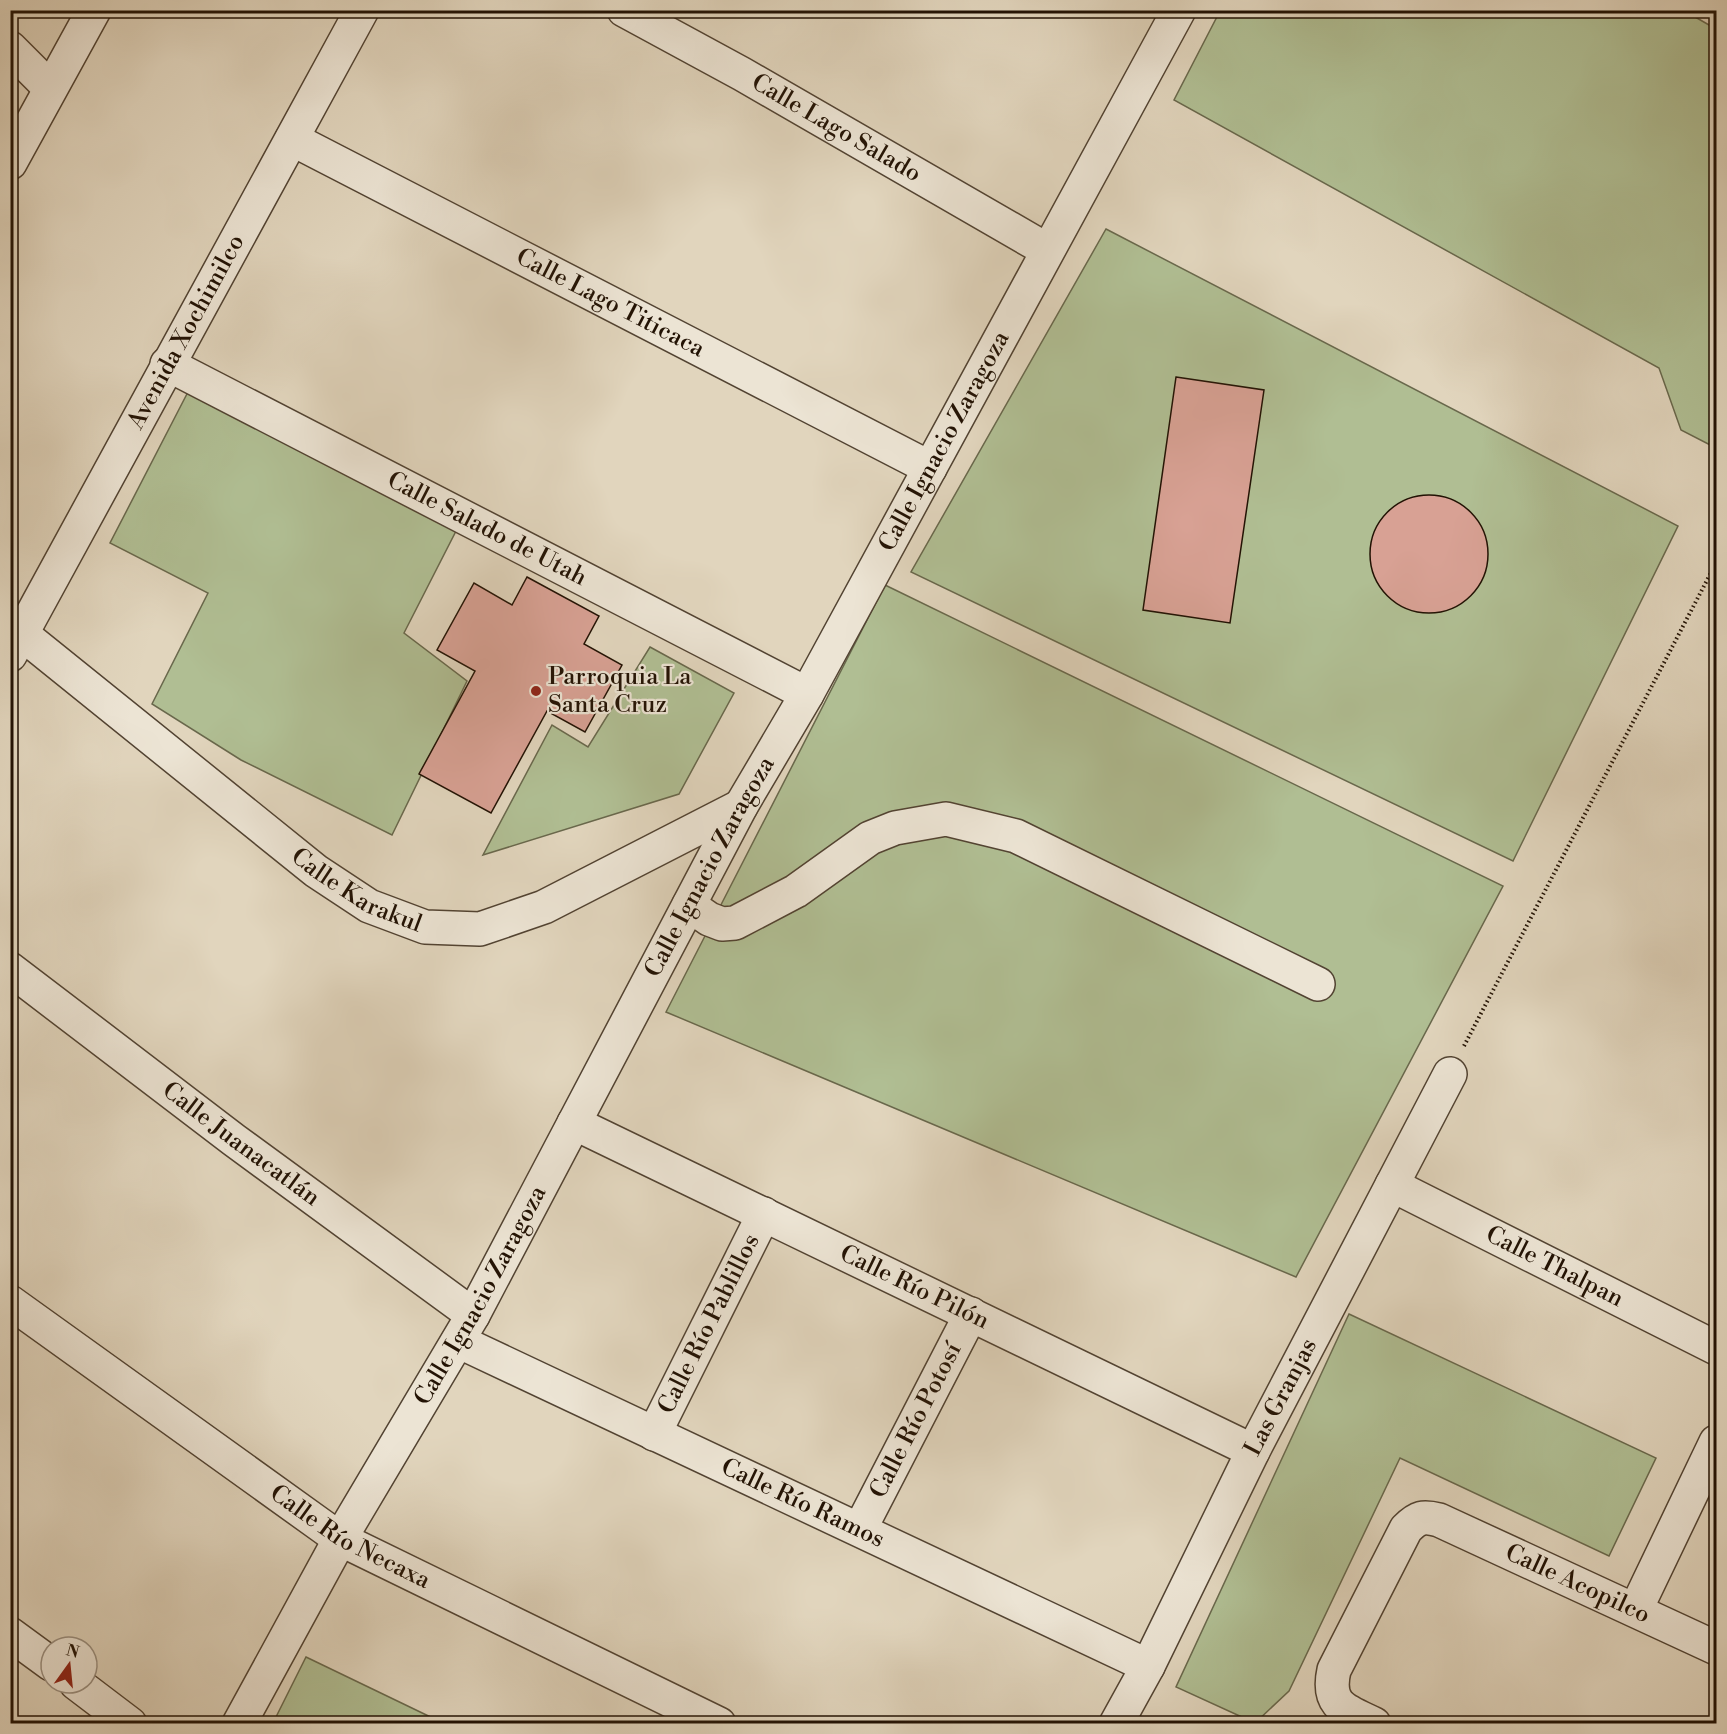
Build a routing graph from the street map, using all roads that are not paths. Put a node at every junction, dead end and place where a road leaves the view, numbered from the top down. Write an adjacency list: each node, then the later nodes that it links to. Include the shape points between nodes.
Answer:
1 (94, 10): 6 (street)
2 (362, 10): 7 (street, Avenida Xochimilco)
3 (624, 10): 9 (street, Calle Lago Salado)
4 (1177, 11): 9 (street, Calle Ignacio Zaragoza)
5 (10, 48): 6 (street)
6 (50, 88): 8 (street)
7 (292, 139): 10 (street, Avenida Xochimilco); 11 (street, Calle Lago Titicaca)
8 (10, 163)
9 (1047, 250): 11 (street, Calle Ignacio Zaragoza)
10 (167, 364): 12 (street, Avenida Xochimilco); 13 (street, Calle Salado de Utah)
11 (930, 468): 13 (street, Calle Ignacio Zaragoza)
12 (16, 645): 14 (street, Calle Karakul, via 316,871 369,906 425,927 480,929 544,907)
13 (807, 694): 14 (street, Calle Ignacio Zaragoza)
14 (741, 806): 15 (street, Calle Ignacio Zaragoza)
15 (689, 905): 17 (street, via 715,922 735,923 796,891 870,838 895,828 946,819 1016,836); 19 (street, Calle Ignacio Zaragoza)
16 (10, 969): 24 (street, Calle Juanacatlán, via 234,1140)
17 (1318, 984)
18 (1450, 1074): 20 (street, Las Granjas)
19 (574, 1122): 21 (street, Calle Río Pilón); 24 (street, Calle Ignacio Zaragoza)
20 (1392, 1185): 25 (street, Calle Thalpan); 28 (street, Las Granjas)
21 (764, 1214): 23 (street, Calle Río Pilón); 26 (street, Calle Río Pablillos)
22 (10, 1302): 30 (street, Calle Río Necaxa)
23 (971, 1314): 28 (street, Calle Río Pilón); 29 (street, Calle Río Potosí)
24 (465, 1328): 26 (street, Calle Río Ramos); 30 (street, Calle Ignacio Zaragoza)
25 (1716, 1348)
26 (654, 1434): 29 (street, Calle Río Ramos)
27 (1716, 1442): 31 (street)
28 (1254, 1451): 35 (street, Las Granjas)
29 (860, 1529): 35 (street, Calle Río Ramos)
30 (340, 1539): 38 (street, Calle Ignacio Zaragoza); 39 (street, Calle Río Necaxa)
31 (1636, 1609): 33 (street, Calle Acopilco); 41 (street, Calle Acopilco, via 1439,1520 1416,1519 1406,1529 1334,1670 1330,1687 1334,1701)
32 (10, 1634): 34 (street)
33 (1716, 1648)
34 (39, 1655)
35 (1148, 1666): 40 (street, Las Granjas)
36 (92, 1695): 37 (street)
37 (130, 1724)
38 (239, 1724)
39 (719, 1724)
40 (1116, 1724)
41 (1374, 1724)

